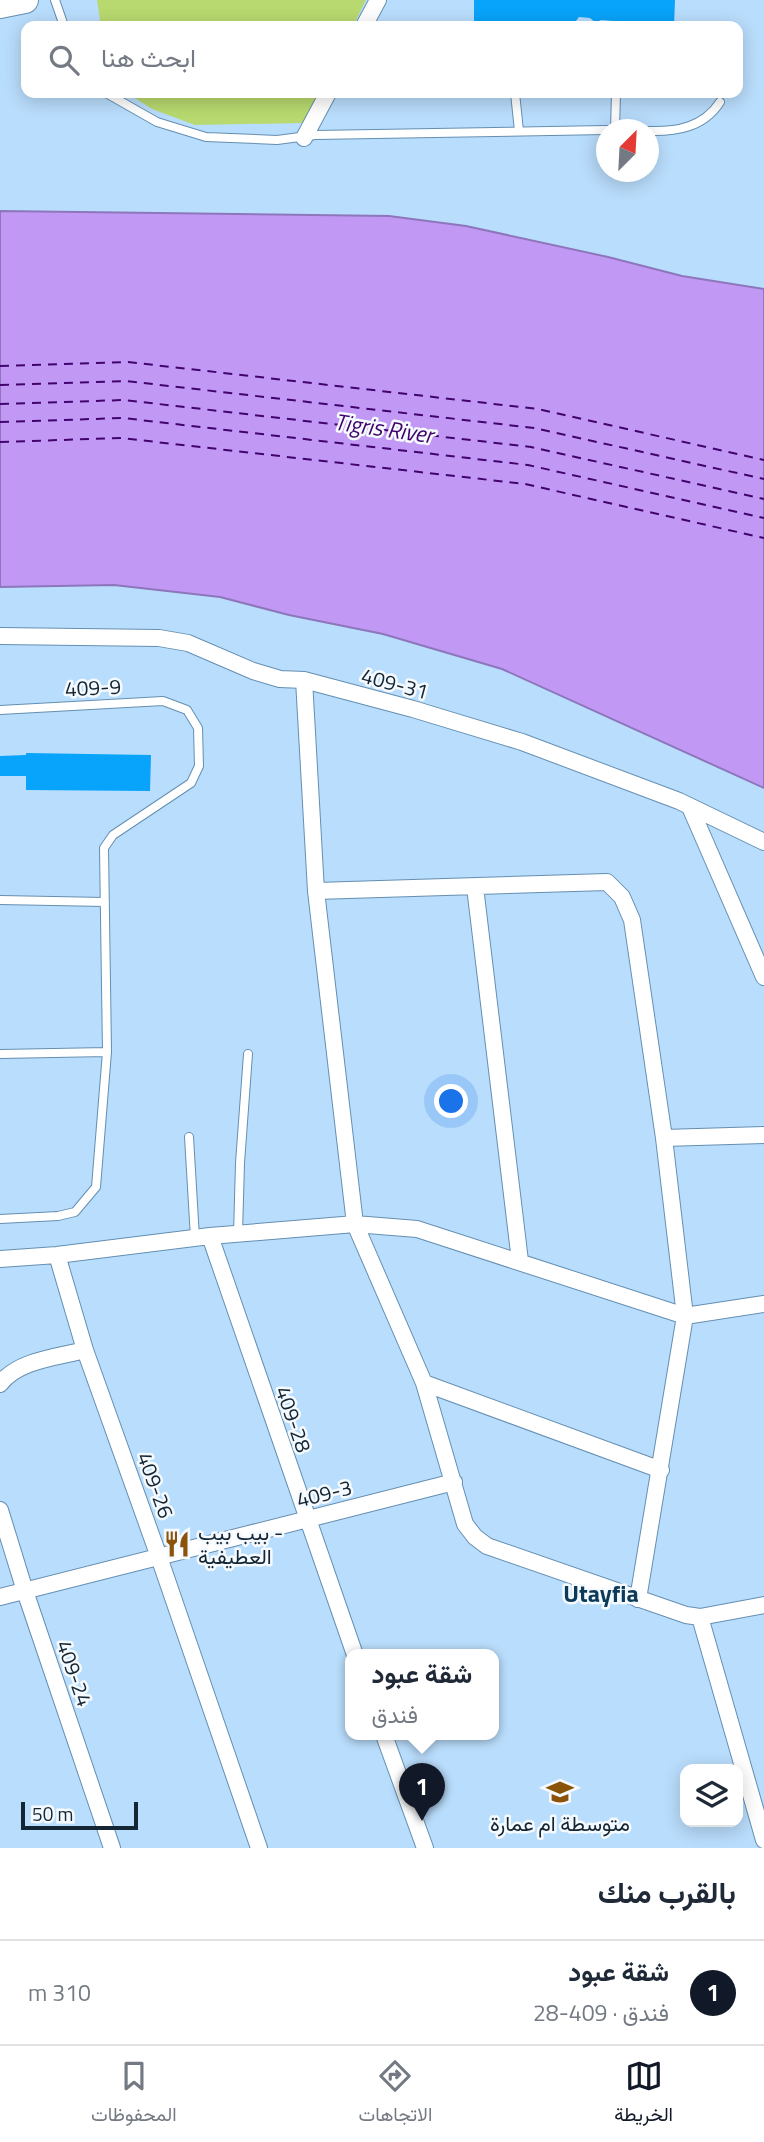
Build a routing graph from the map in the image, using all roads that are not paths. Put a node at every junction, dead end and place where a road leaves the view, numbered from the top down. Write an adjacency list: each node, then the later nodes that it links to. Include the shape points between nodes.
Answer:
1 (24, 0): 4 (main road)
2 (55, 0): 5 (lane)
3 (378, 0): 6 (street)
4 (0, 5)
5 (62, 21)
6 (367, 21)
7 (115, 98): 16 (lane, via 157,122 206,137)
8 (325, 98): 16 (street)
9 (516, 98): 14 (lane)
10 (616, 98): 12 (lane)
11 (720, 102): 15 (lane, via 712,114 684,128)
12 (615, 119)
13 (596, 130): 14 (lane)
14 (519, 131): 16 (lane)
15 (659, 131)
16 (304, 138)
17 (0, 636): 18 (street, 409-31, via 159,638 188,643 253,671)
18 (304, 680): 20 (street, 409-31, via 522,742); 23 (street)
19 (0, 710): 25 (lane, 409-9, via 163,701 187,710 198,728 199,766 191,783 113,835 104,848)
20 (690, 807): 21 (street, 409-31); 26 (street)
21 (764, 842)
22 (475, 887): 23 (street); 32 (street, via 607,882 622,897 632,920); 39 (street)
23 (316, 891): 34 (street)
24 (0, 901): 25 (lane)
25 (105, 902): 27 (lane)
26 (764, 977)
27 (107, 1052): 28 (lane); 33 (lane, via 96,1187 75,1212)
28 (0, 1054)
29 (248, 1054): 35 (lane)
30 (764, 1135): 32 (street)
31 (189, 1137): 36 (lane)
32 (664, 1138): 41 (street)
33 (0, 1219)
34 (355, 1224): 35 (street); 39 (street, via 417,1229); 43 (street)
35 (238, 1234): 36 (street)
36 (202, 1237): 37 (street); 48 (street, 409-28)
37 (57, 1255): 38 (street); 42 (street, 409-26)
38 (0, 1259)
39 (520, 1261): 41 (street)
40 (764, 1304): 41 (street)
41 (685, 1316): 45 (street)
42 (85, 1350): 44 (street, via 29,1364); 49 (street, 409-26)
43 (424, 1382): 45 (street); 46 (street)
44 (0, 1384)
45 (661, 1470): 52 (street)
46 (454, 1482): 48 (street, 409-3); 52 (street, via 465,1524 487,1546)
47 (0, 1510): 50 (street, 409-24)
48 (306, 1519): 49 (street, 409-3); 55 (street, 409-28)
49 (159, 1557): 50 (street, 409-3); 59 (street, 409-26)
50 (25, 1591): 51 (street, 409-3); 58 (street, 409-24)
51 (0, 1597)
52 (638, 1599): 54 (street)
53 (764, 1605): 54 (street)
54 (700, 1617): 57 (street)
55 (353, 1649)
56 (386, 1740): 60 (street)
57 (764, 1840)
58 (112, 1848)
59 (259, 1848)
60 (425, 1848)

